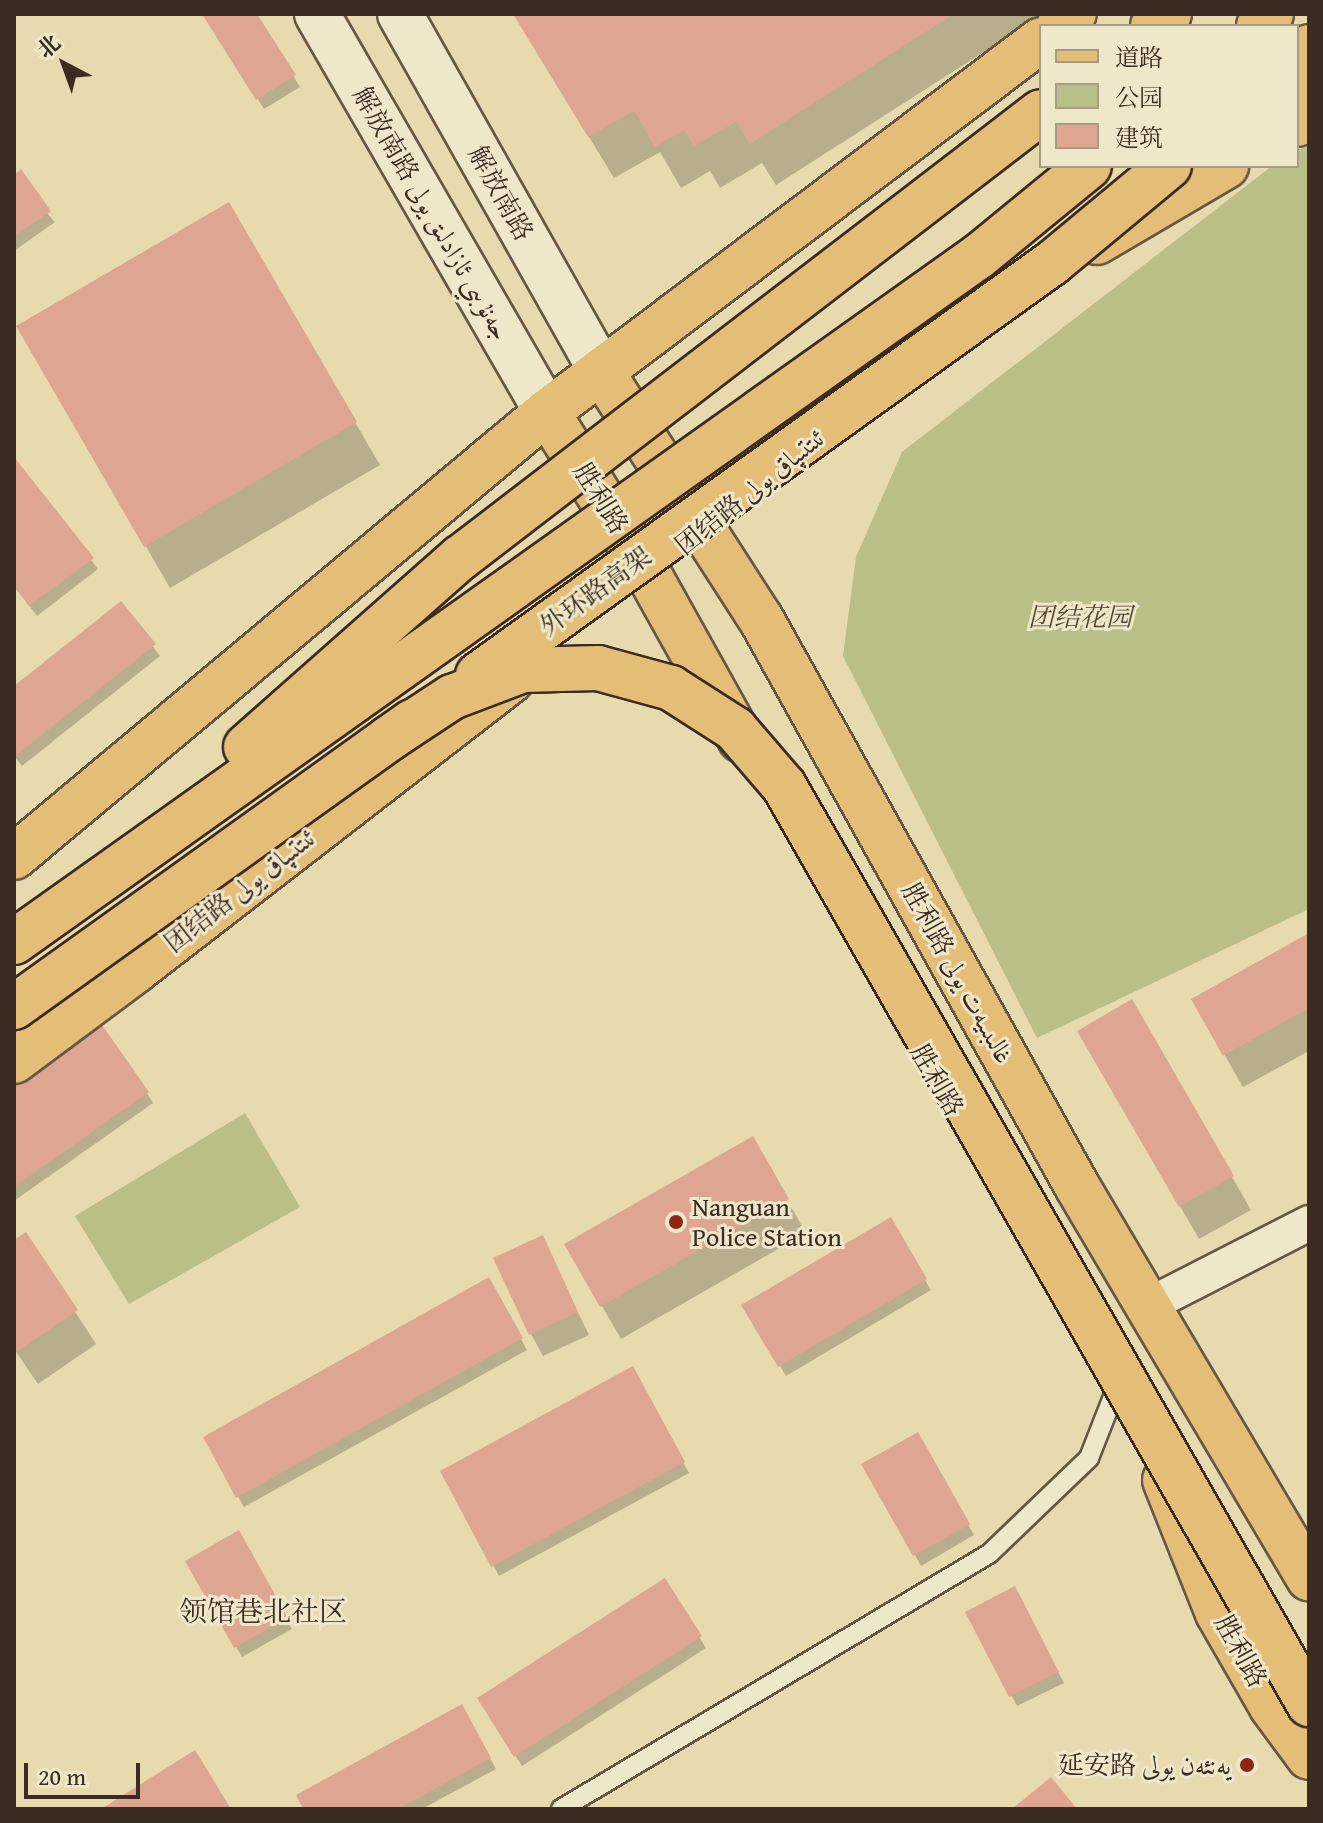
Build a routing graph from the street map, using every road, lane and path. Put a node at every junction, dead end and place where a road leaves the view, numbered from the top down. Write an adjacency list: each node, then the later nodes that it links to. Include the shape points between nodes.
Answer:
1 (317, 14): 11 (main road, 解放南路 جەنۇبىي ئازادلىق يولى)
2 (400, 14): 10 (main road, 解放南路)
3 (1039, 42): 10 (main road)
4 (1039, 114): 16 (main road, bridge, via 460,558)
5 (1087, 168): 16 (main road, 外环路高架, bridge, via 966,265)
6 (1167, 168): 9 (main road, 外环路高架, bridge)
7 (1186, 168): 12 (main road, 团结路 ئىتتىپاق يولى, via 969,315)
8 (1223, 168): 9 (main road, bridge)
9 (1012, 292): 14 (main road, 外环路高架, bridge)
10 (601, 371): 11 (main road); 12 (main road, 胜利路 غالىبىيەت يولى)
11 (547, 412): 13 (main road, 胜利路); 15 (main road)
12 (703, 530): 13 (main road, 团结路 ئىتتىپاق يولى); 21 (main road, 胜利路 غالىبىيەت يولى, via 761,619)
13 (648, 573): 19 (main road, 团结路 ئىتتىپاق يولى); 22 (main road, 胜利路)
14 (388, 739): 18 (main road, 外环路高架, bridge); 24 (main road, bridge, via 452,697 523,670 598,668 671,688 735,729 784,786)
15 (14, 857)
16 (67, 904): 17 (main road, 外环路高架, bridge)
17 (14, 942)
18 (14, 1007)
19 (14, 1061)
20 (1309, 1223): 21 (street)
21 (1147, 1306): 23 (main road, 胜利路 غالىبىيەت يولى)
22 (1116, 1389): 25 (main road, 胜利路, via 1158,1462 1218,1613 1272,1707); 26 (lane, via 1089,1458 989,1554)
23 (1309, 1579)
24 (1309, 1704)
25 (1309, 1757)
26 (561, 1809)

